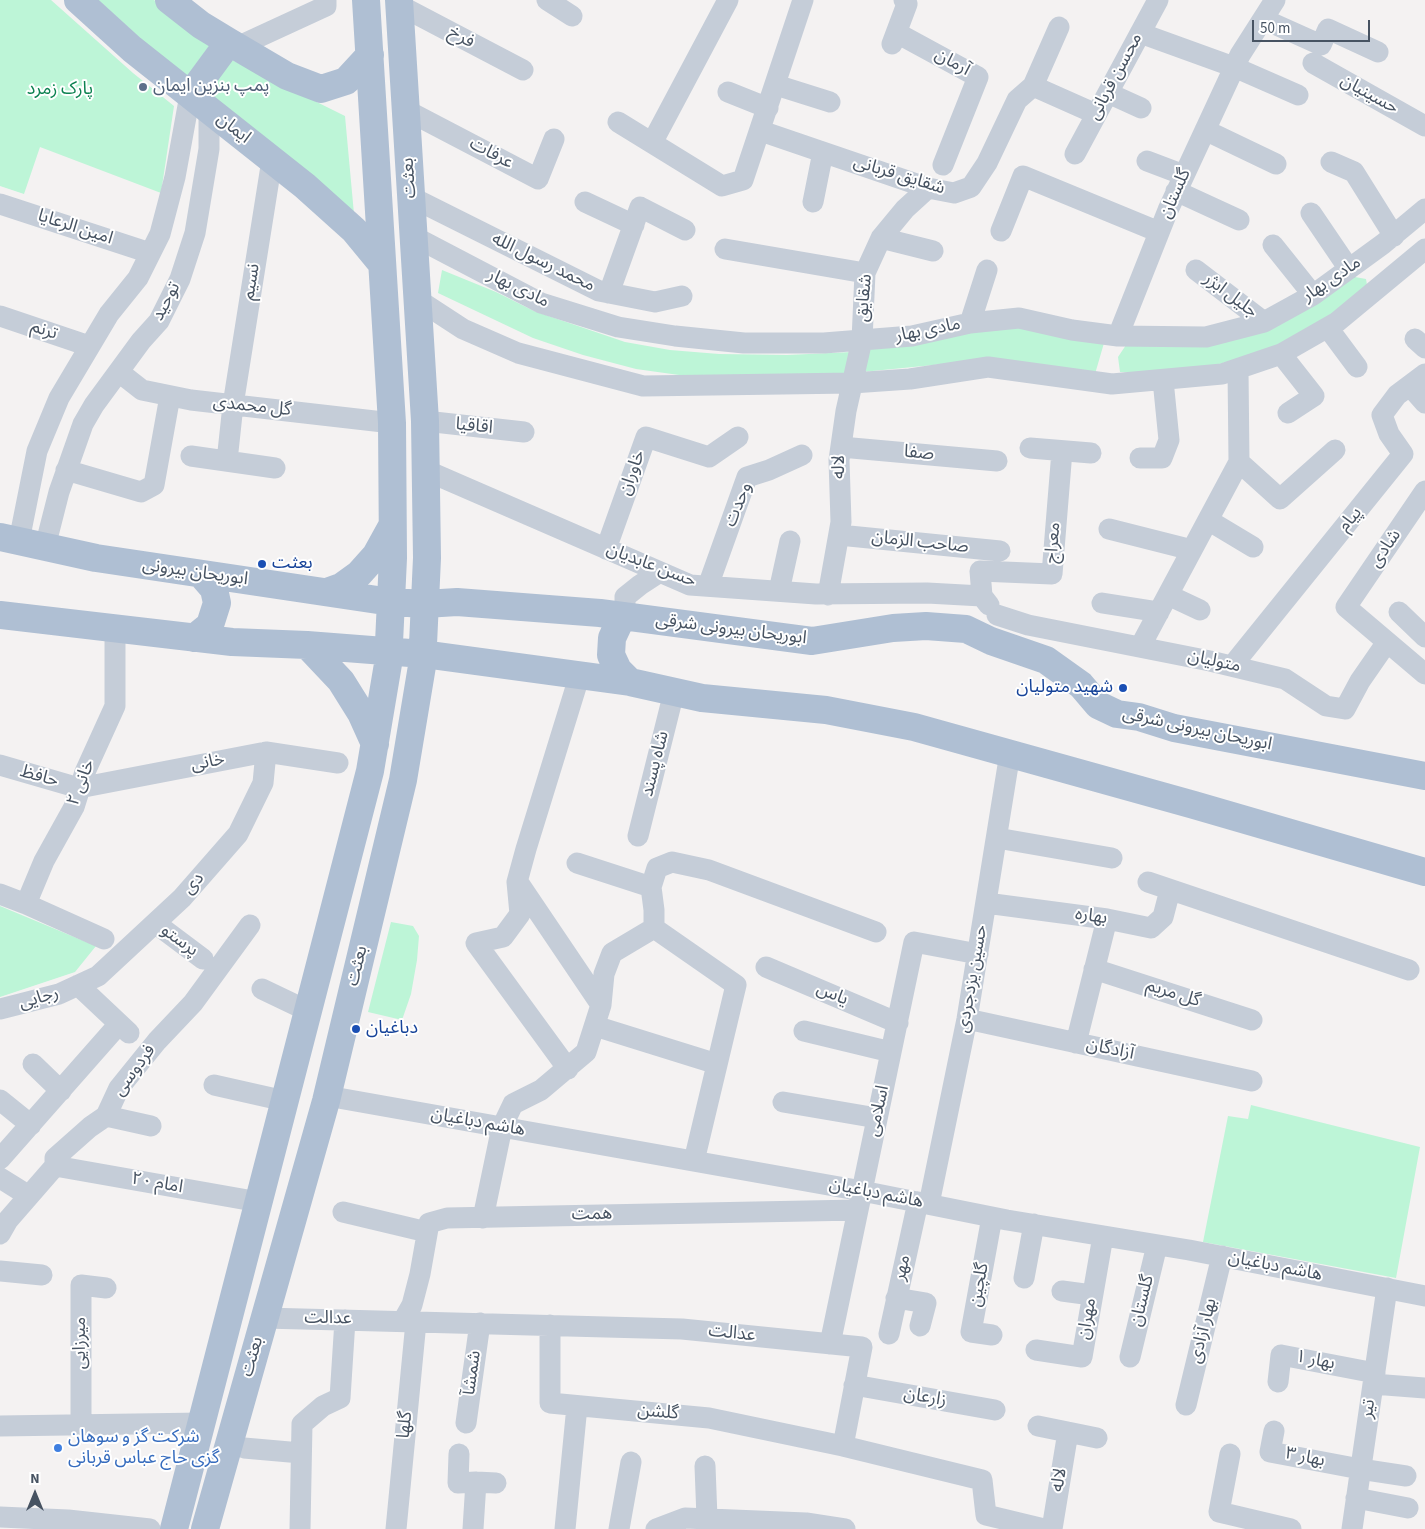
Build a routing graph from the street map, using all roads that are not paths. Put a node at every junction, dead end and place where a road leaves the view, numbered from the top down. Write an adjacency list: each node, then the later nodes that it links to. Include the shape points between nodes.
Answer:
1 (78, 0): 27 (main road, ایمان, via 132,50)
2 (326, 0): 15 (street, via 326,6)
3 (366, 0): 17 (main road, بعثت)
4 (547, 0): 12 (street)
5 (728, 0): 37 (street)
6 (803, 0): 21 (street)
7 (904, 0): 44 (street, آرمان, via 907,4 895,39 978,77)
8 (1158, 0): 14 (street, محسن قربانی)
9 (174, 2): 15 (main road, via 201,25)
10 (403, 2): 20 (street, فرخ); 30 (main road, بعثت)
11 (1267, 7): 16 (street, via 1321,45 1328,30); 18 (street, گلستان)
12 (572, 16)
13 (1059, 27): 22 (street, شقایق قربانی)
14 (1140, 33): 18 (street); 24 (street, محسن قربانی)
15 (233, 44): 17 (main road, via 287,76 321,88 346,81); 27 (main road)
16 (1378, 52)
17 (370, 56): 66 (main road, بعثت)
18 (1237, 61): 25 (street); 34 (street, گلستان)
19 (1313, 63): 33 (street, حسینیان)
20 (523, 70)
21 (776, 85): 26 (street); 28 (street)
22 (1033, 86): 31 (street); 46 (street, شقایق قربانی, via 1018,100 987,163 971,187 954,193)
23 (728, 92): 28 (street)
24 (1108, 93): 29 (street); 31 (street, محسن قربانی)
25 (1298, 95)
26 (830, 102)
27 (199, 103): 40 (main road, ایمان); 65 (street, via 160,234); 85 (street, توحید, via 210,149 195,234 180,280 159,321)
28 (768, 108): 35 (street)
29 (1141, 108)
30 (406, 110): 36 (street, عرفات, via 538,179); 47 (main road, بعثت)
31 (1096, 114): 39 (street, محسن قربانی)
32 (618, 122): 37 (street)
33 (1425, 126)
34 (1205, 130): 43 (street); 45 (street, گلستان)
35 (761, 131): 37 (street, via 743,180 722,186); 38 (street, شقایق قربانی)
36 (554, 139)
37 (652, 143)
38 (822, 152): 46 (street, شقایق قربانی); 49 (street)
39 (1075, 154)
40 (272, 160): 66 (main road, ایمان, via 354,230); 91 (street, نسیم)
41 (1147, 161): 45 (street)
42 (1331, 162): 59 (street, via 1354,172)
43 (1276, 164)
44 (943, 165)
45 (1180, 183): 53 (street); 57 (street, گلستان)
46 (928, 188): 60 (street, شقایق)
47 (411, 197): 58 (main road, بعثت); 71 (street, محمد رسول الله, via 599,291)
48 (585, 202): 54 (street)
49 (813, 202)
50 (0, 204): 65 (street, امین الرعایا)
51 (1425, 209): 59 (street, مادی بهار)
52 (1311, 213): 67 (street)
53 (1239, 220)
54 (634, 225): 55 (street, via 640,207); 71 (street)
55 (685, 230)
56 (1001, 231): 57 (street, via 1023,176)
57 (1159, 232): 79 (street, گلستان)
58 (413, 236): 74 (main road, بعثت); 80 (street, مادی بهار, via 541,303 618,327 744,344 824,344)
59 (1394, 236): 67 (street, مادی بهار)
60 (881, 238): 64 (street); 70 (street, شقایق)
61 (1273, 245): 72 (street)
62 (725, 248): 70 (street)
63 (1425, 249): 78 (street, مادی بهار)
64 (932, 251)
65 (150, 253): 81 (street, via 138,278)
66 (382, 264): 94 (main road, بعثت)
67 (1348, 269): 72 (street, مادی بهار)
68 (987, 270): 77 (street)
69 (1196, 270): 76 (street, جلیل ابژر)
70 (865, 273): 80 (street, شقایق)
71 (609, 293): 73 (street, محمد رسول الله, via 655,302)
72 (1313, 295): 76 (street, مادی بهار)
73 (682, 296)
74 (417, 299): 88 (street, مادی بهار, via 463,329 518,353 644,386); 93 (main road, بعثت)
75 (0, 316): 81 (street, ترنم)
76 (1264, 322): 79 (street, مادی بهار, via 1206,337)
77 (970, 323): 79 (street, مادی بهار, via 1018,318); 80 (street, مادی بهار, via 912,336)
78 (1328, 328): 82 (street, مادی بهار); 83 (street)
79 (1118, 336)
80 (862, 340): 88 (street, لاله)
81 (89, 346): 116 (street, via 59,398 37,452)
82 (1281, 354): 84 (street, مادی بهار); 92 (street, via 1314,396)
83 (1357, 367)
84 (1238, 369): 86 (street, مادی بهار, via 1222,374); 107 (street)
85 (119, 372): 89 (street, گل محمدی, via 142,390); 109 (street, توحید, via 83,424)
86 (1163, 380): 88 (street, مادی بهار, via 1112,384 988,367 910,379); 104 (street, via 1170,440 1162,458)
87 (1417, 380): 90 (street); 151 (street, پیام, via 1397,395 1382,415 1388,434 1403,454)
88 (852, 383): 97 (street, لاله)
89 (170, 396): 91 (street, گل محمدی); 109 (street, via 154,485 141,492)
90 (1425, 403)
91 (233, 405): 94 (street, گل محمدی); 105 (street, نسیم)
92 (1288, 413)
93 (425, 421): 95 (street, اقاقیا); 110 (main road, بعثت)
94 (392, 423): 113 (main road, بعثت)
95 (524, 432)
96 (738, 437): 120 (street, خاوران, via 710,457 646,437)
97 (841, 447): 106 (street, صفا); 115 (street, لاله)
98 (1030, 448): 100 (street)
99 (1335, 450): 107 (street, via 1280,498)
100 (1062, 451): 101 (street); 130 (street, معراج, via 1052,574 980,571)
101 (1091, 453)
102 (802, 455): 126 (street, وحدت, via 747,477)
103 (190, 456): 105 (street)
104 (1140, 458)
105 (227, 461): 108 (street)
106 (997, 461)
107 (1239, 462): 112 (street)
108 (276, 468)
109 (66, 470): 118 (street, توحید)
110 (426, 470): 120 (street, حسن عابدیان); 123 (main road, بعثت)
111 (1425, 491): 144 (street, شادی, via 1346,606)
112 (1208, 520): 119 (street); 121 (street)
113 (392, 524): 127 (main road, via 376,555 359,574); 131 (main road, بعثت)
114 (1109, 529): 121 (street)
115 (839, 535): 122 (street, صاحب الزمان); 129 (street, لاله)
116 (9, 539): 118 (main road, ابوریحان بیرونی)
117 (790, 541): 128 (street)
118 (45, 547): 125 (main road, ابوریحان بیرونی)
119 (1253, 547)
120 (606, 548): 124 (street, حسن عابدیان)
121 (1192, 550): 135 (street)
122 (1000, 551)
123 (427, 553): 132 (main road, via 451,586); 134 (main road, بعثت)
124 (660, 572): 126 (street, حسن عابدیان, via 690,585); 139 (street, via 626,597)
125 (201, 574): 127 (main road, ابوریحان بیرونی); 143 (main road, via 214,589 216,603 210,625)
126 (708, 586): 128 (street, حسن عابدیان)
127 (327, 592): 131 (main road, ابوریحان بیرونی)
128 (779, 592): 129 (street, حسن عابدیان)
129 (828, 595): 130 (street, حسن عابدیان, via 928,593)
130 (982, 596): 140 (street)
131 (391, 602): 134 (main road, ابوریحان بیرونی); 147 (main road, بعثت)
132 (475, 603): 134 (main road, ابوریحان بیرونی شرقی); 139 (main road, ابوریحان بیرونی شرقی)
133 (1102, 603): 135 (street)
134 (425, 604): 148 (main road, بعثت)
135 (1163, 604): 136 (street); 146 (street)
136 (1200, 610)
137 (1399, 612): 142 (street)
138 (0, 615): 141 (main road)
139 (625, 617): 140 (main road, ابوریحان بیرونی شرقی, via 812,641 893,628); 154 (main road, via 612,638 611,655 618,670)
140 (994, 628): 146 (street, متولیان, via 1028,625); 162 (main road, ابوریحان بیرونی شرقی, via 1046,660 1081,685 1098,705 1117,714)
141 (115, 629): 143 (main road); 163 (street, خانی ۲, via 115,706)
142 (1425, 637): 150 (street)
143 (194, 638): 145 (main road)
144 (1387, 642): 150 (street); 151 (street, متولیان, via 1345,709 1326,706 1285,679)
145 (307, 644): 147 (main road); 157 (main road, via 341,681)
146 (1140, 647): 151 (street, متولیان)
147 (388, 650): 148 (main road); 157 (main road, بعثت)
148 (423, 654): 149 (main road); 156 (main road, بعثت)
149 (462, 660): 152 (main road); 156 (main road, via 442,673)
150 (1409, 660): 153 (street)
151 (1232, 666)
152 (580, 674): 154 (main road); 169 (street)
153 (1425, 674)
154 (630, 682): 155 (main road)
155 (674, 692): 159 (main road, via 702,698 836,712 914,727); 164 (street, شاه پسند)
156 (417, 700): 205 (main road, بعثت, via 403,780)
157 (375, 744): 191 (main road, بعثت)
158 (266, 752): 160 (street, خانی); 163 (street, خانی); 177 (street, دی, via 263,783 238,834 182,898)
159 (1010, 753): 165 (street, حسین یزدجردی); 168 (main road)
160 (338, 763)
161 (0, 765): 163 (street, حافظ)
162 (1425, 776)
163 (79, 788): 175 (street, خانی ۲, via 74,807 44,861)
164 (638, 836)
165 (996, 838): 166 (street); 174 (street, حسین یزدجردی)
166 (1112, 858)
167 (577, 863): 171 (street)
168 (1425, 872)
169 (517, 882): 189 (street); 201 (street, via 520,914 503,937 476,943)
170 (1148, 882): 172 (street)
171 (651, 887): 179 (street); 180 (street, via 657,868 672,862 709,870)
172 (1170, 890): 176 (street, بهاره, via 1163,917 1151,928); 186 (street)
173 (0, 894): 175 (street)
174 (986, 903): 176 (street, بهاره); 182 (street, حسین یزدجردی)
175 (26, 904): 181 (street)
176 (1106, 919): 185 (street)
177 (155, 923): 183 (street, پرستو); 187 (street, دی, via 98,976)
178 (250, 925): 209 (street, فردوسی, via 193,1003 157,1040 120,1088)
179 (654, 928): 189 (street, via 612,953 604,974); 200 (street, via 736,985)
180 (876, 932)
181 (104, 939)
182 (978, 954): 192 (street, حسین یزدجردی); 194 (street, اسلامی, via 914,942)
183 (203, 958)
184 (766, 967): 194 (street, یاس)
185 (1094, 969): 193 (street, گل مریم); 197 (street)
186 (1409, 970)
187 (78, 985): 190 (street, رجایی, via 60,994); 204 (street, via 124,1029)
188 (262, 989): 191 (street)
189 (601, 1005): 195 (street)
190 (0, 1009)
191 (308, 1011): 207 (main road, بعثت)
192 (967, 1019): 197 (street, آزادگان); 221 (street, حسین یزدجردی)
193 (1252, 1020)
194 (898, 1023): 198 (street, اسلامی)
195 (595, 1026): 200 (street); 201 (street, via 586,1052)
196 (804, 1031): 198 (street)
197 (1076, 1043): 202 (street, آزادگان)
198 (891, 1052): 210 (street, اسلامی)
199 (33, 1064): 204 (street)
200 (717, 1064): 215 (street)
201 (568, 1069): 213 (street, via 541,1090 513,1104)
202 (1252, 1081)
203 (214, 1085): 207 (street)
204 (60, 1091): 211 (street)
205 (327, 1096): 213 (street, هاشم دباغیان); 240 (main road, بعثت)
206 (0, 1100): 211 (street)
207 (285, 1101): 220 (main road, بعثت)
208 (783, 1102): 210 (street)
209 (106, 1116): 212 (street); 216 (street, فردوسی, via 55,1158)
210 (877, 1118): 219 (street, اسلامی)
211 (31, 1124): 214 (street)
212 (151, 1126)
213 (502, 1127): 215 (street, هاشم دباغیان); 224 (street)
214 (0, 1159)
215 (694, 1161): 219 (street, هاشم دباغیان)
216 (56, 1166): 218 (street, فردوسی); 220 (street, امام ۲۰)
217 (0, 1178): 218 (street)
218 (29, 1196): 227 (street, فردوسی)
219 (860, 1200): 221 (street, هاشم دباغیان); 224 (street, همت); 248 (street, اسلامی)
220 (259, 1202): 258 (main road, بعثت)
221 (924, 1203): 223 (street, هاشم دباغیان); 239 (street, مهر)
222 (342, 1212): 226 (street)
223 (992, 1217): 225 (street, هاشم دباغیان); 247 (street, گلچین, via 971,1332)
224 (483, 1218): 226 (street, همت, via 447,1218 429,1223)
225 (1034, 1224): 228 (street, هاشم دباغیان); 233 (street)
226 (427, 1232): 242 (street)
227 (0, 1234)
228 (1103, 1236): 229 (street, هاشم دباغیان); 237 (street, مهران)
229 (1157, 1245): 230 (street, هاشم دباغیان); 250 (street, گلستان)
230 (1222, 1256): 235 (street, هاشم دباغیان); 255 (street, بهار آزادی)
231 (0, 1271): 232 (street)
232 (42, 1276)
233 (1024, 1278)
234 (106, 1288): 260 (street, میرزایی, via 81,1285)
235 (1387, 1288): 238 (street, هاشم دباغیان); 251 (street, تیر)
236 (1062, 1291): 237 (street)
237 (1092, 1296): 249 (street, مهران, via 1082,1357)
238 (1425, 1296)
239 (896, 1298): 245 (street, via 926,1303); 246 (street, مهر)
240 (264, 1318): 241 (street, عدالت); 283 (main road, بعثت)
241 (344, 1320): 242 (street, عدالت); 268 (street, via 340,1398 323,1406 302,1424)
242 (410, 1322): 243 (street, عدالت); 285 (street, گلها)
243 (480, 1323): 244 (street, عدالت); 259 (street, شمشآ)
244 (550, 1325): 248 (street, عدالت, via 682,1329); 256 (street, گلشن, via 550,1404)
245 (920, 1326)
246 (888, 1334)
247 (992, 1335)
248 (830, 1344): 253 (street, عدالت, via 862,1347)
249 (1036, 1350)
250 (1130, 1357)
251 (1374, 1378): 252 (street, بهار ۱, via 1281,1354); 254 (street); 273 (street, تیر)
252 (1278, 1382)
253 (854, 1385): 257 (street, زارعان); 266 (street, عدالت)
254 (1425, 1388)
255 (1186, 1405)
256 (577, 1406): 266 (street, گلشن, via 709,1418); 287 (street)
257 (996, 1410)
258 (202, 1423): 260 (street); 282 (main road, بعثت)
259 (466, 1424)
260 (81, 1425): 261 (street)
261 (0, 1426)
262 (1038, 1426): 264 (street)
263 (1274, 1430): 273 (street, بهار ۳, via 1270,1452)
264 (1068, 1432): 265 (street); 292 (street, لاله)
265 (1097, 1438)
266 (843, 1446): 279 (street, via 982,1480)
267 (244, 1448): 268 (street)
268 (301, 1453): 284 (street)
269 (459, 1454): 286 (street, via 458,1483 486,1482)
270 (1229, 1454): 293 (street, via 1218,1512)
271 (631, 1462): 288 (street)
272 (705, 1466): 278 (street)
273 (1360, 1469): 274 (street); 275 (street, تیر)
274 (1406, 1476)
275 (1356, 1498): 276 (street); 294 (street, تیر)
276 (1408, 1508)
277 (0, 1517): 280 (street)
278 (707, 1518): 289 (street, via 685,1518); 290 (street, via 806,1523)
279 (984, 1522): 291 (street)
280 (42, 1524): 281 (street, via 68,1520)
281 (136, 1528)
282 (174, 1529)
283 (205, 1529)
284 (300, 1529)
285 (396, 1529)
286 (473, 1529)
287 (565, 1529)
288 (619, 1529)
289 (656, 1529)
290 (845, 1529)
291 (1044, 1529)
292 (1052, 1529)
293 (1292, 1529)
294 (1352, 1529)

